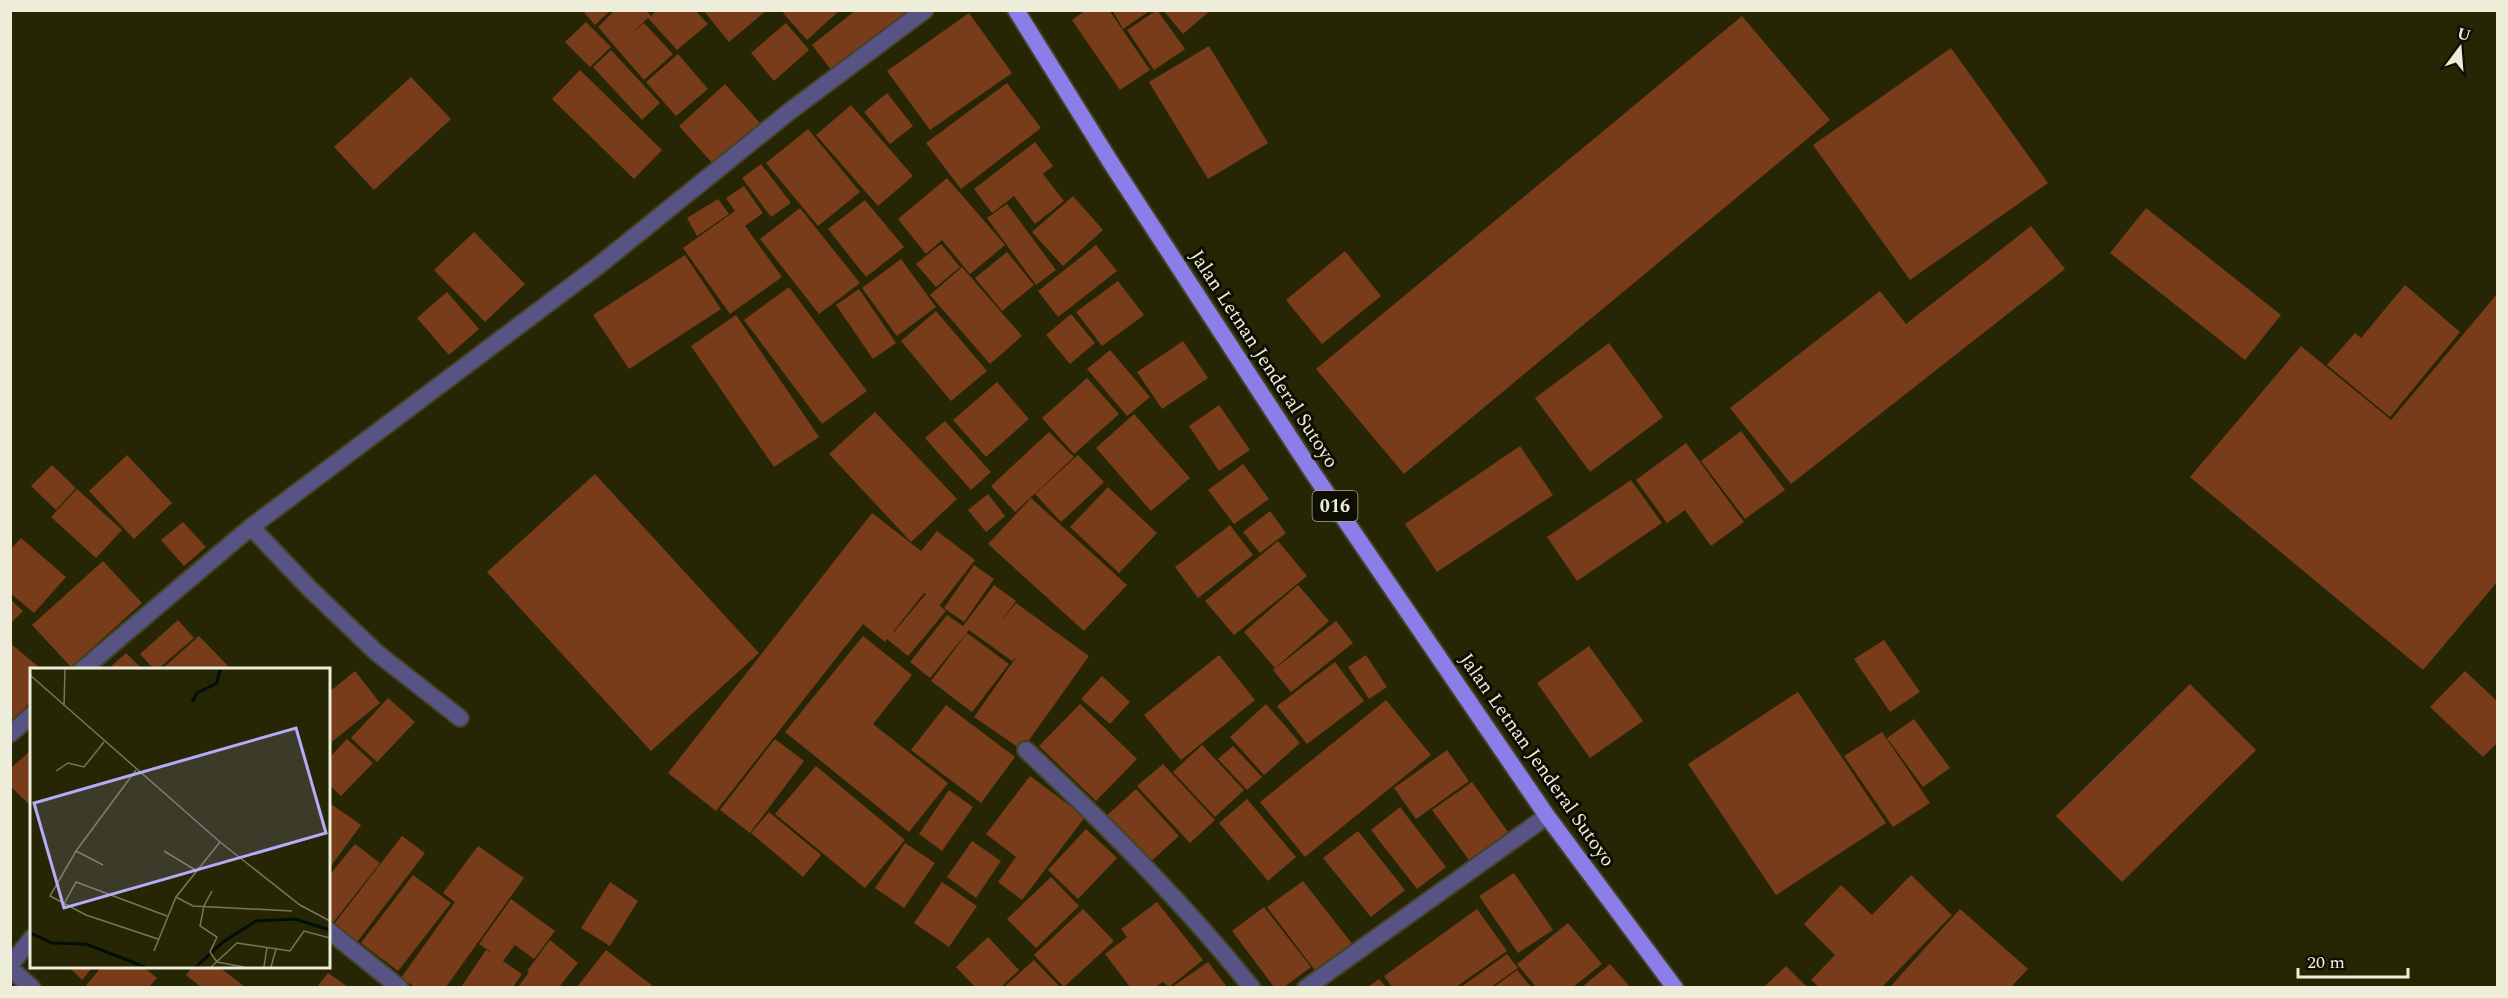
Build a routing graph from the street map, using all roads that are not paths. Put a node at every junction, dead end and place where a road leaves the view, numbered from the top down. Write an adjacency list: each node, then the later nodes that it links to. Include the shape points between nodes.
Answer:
1 (925, 10): 3 (street, via 790,111 598,266)
2 (1017, 10): 9 (main road, Jalan Letnan Jenderal Sutoyo / 016, via 1113,166 1313,473)
3 (251, 527): 4 (street); 6 (street, via 377,652)
4 (83, 668)
5 (30, 717): 7 (street)
6 (460, 718)
7 (10, 734)
8 (1026, 750): 15 (street, via 1178,899)
9 (1547, 816): 16 (street); 17 (main road, Jalan Letnan Jenderal Sutoyo / 016)
10 (330, 932): 14 (street)
11 (30, 941): 12 (street)
12 (10, 966): 13 (street)
13 (32, 987)
14 (400, 987)
15 (1252, 987)
16 (1306, 987)
17 (1675, 987)

